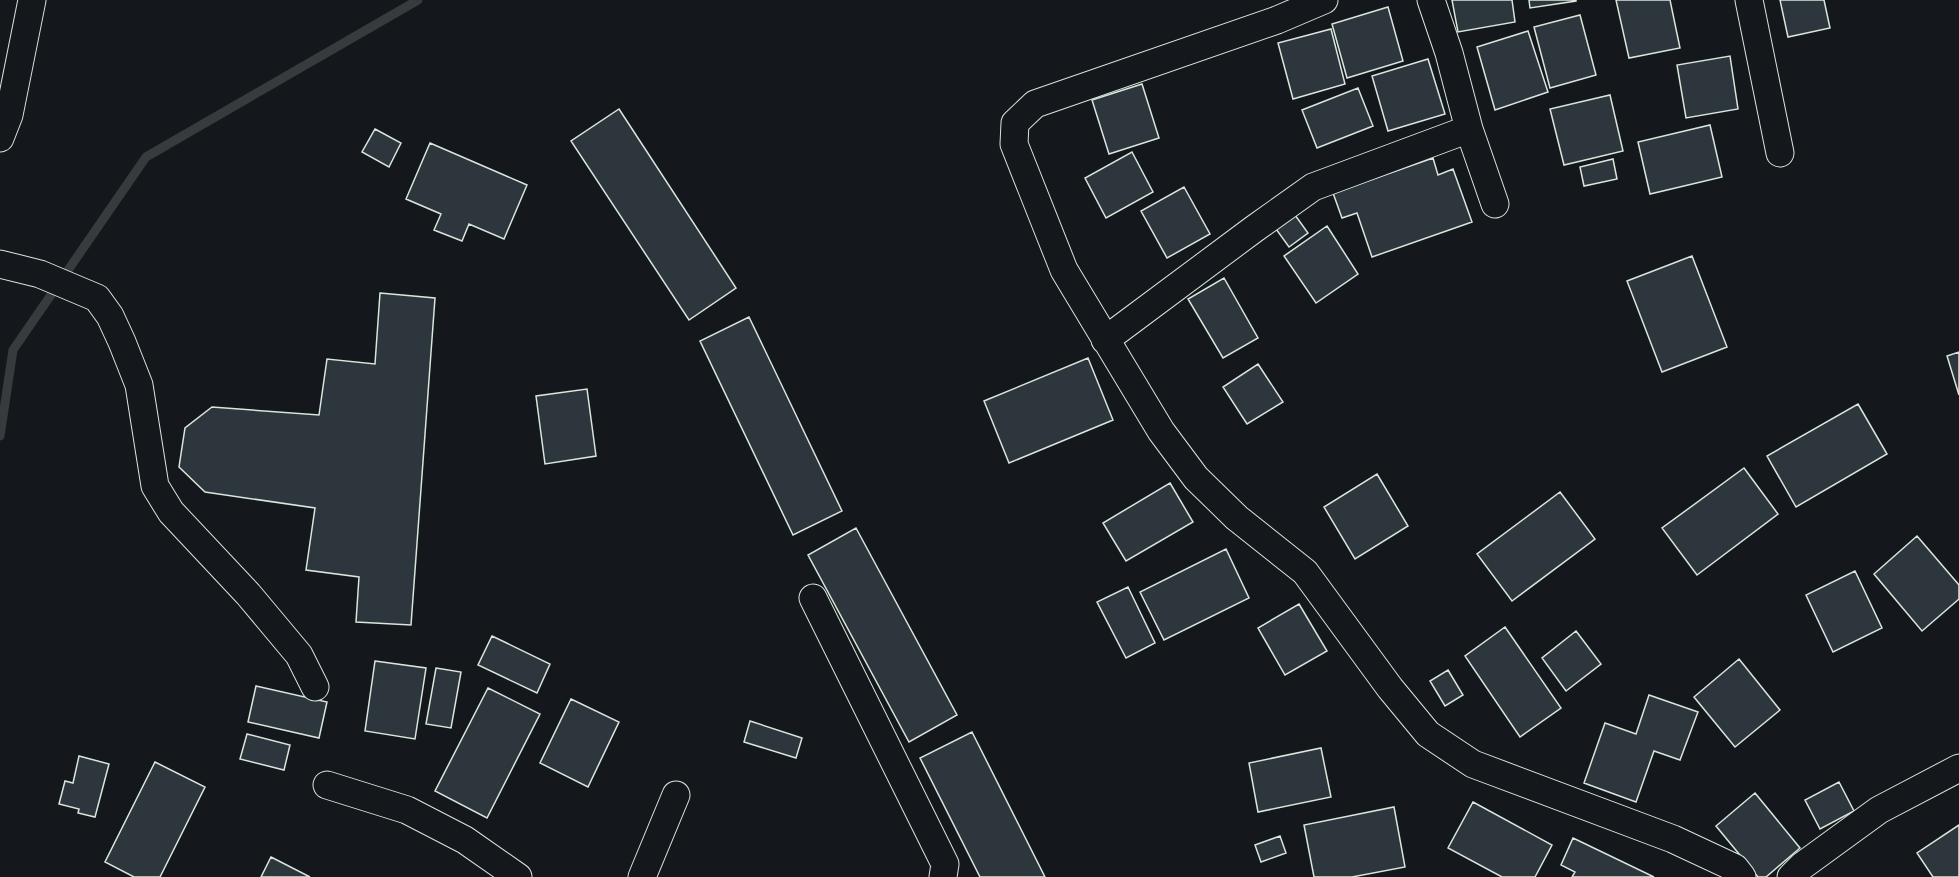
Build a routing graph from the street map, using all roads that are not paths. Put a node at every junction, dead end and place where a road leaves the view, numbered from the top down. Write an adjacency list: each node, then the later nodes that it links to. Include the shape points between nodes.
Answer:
1 (32, 0): 6 (street, via 9,115)
2 (1324, 0): 10 (street, via 1035,104 1015,123 1014,144 1064,270)
3 (1431, 0): 5 (street)
4 (1749, 0): 7 (street)
5 (1469, 129): 8 (street); 10 (street, via 1313,187)
6 (0, 138)
7 (1780, 153)
8 (1495, 204)
9 (0, 264): 12 (street, via 40,274 97,298 110,316 139,385 155,486 171,512 299,655)
10 (1105, 340): 19 (street, via 1161,431 1196,478 1237,518 1305,572 1428,734 1473,764 1672,839 1735,868)
11 (813, 598): 18 (street, via 945,864)
12 (315, 687)
13 (1959, 768): 20 (street, via 1879,810)
14 (327, 784): 16 (street, via 407,810 465,840)
15 (676, 795): 17 (street)
16 (518, 877)
17 (642, 877)
18 (944, 877)
19 (1742, 877)
20 (1791, 877)

